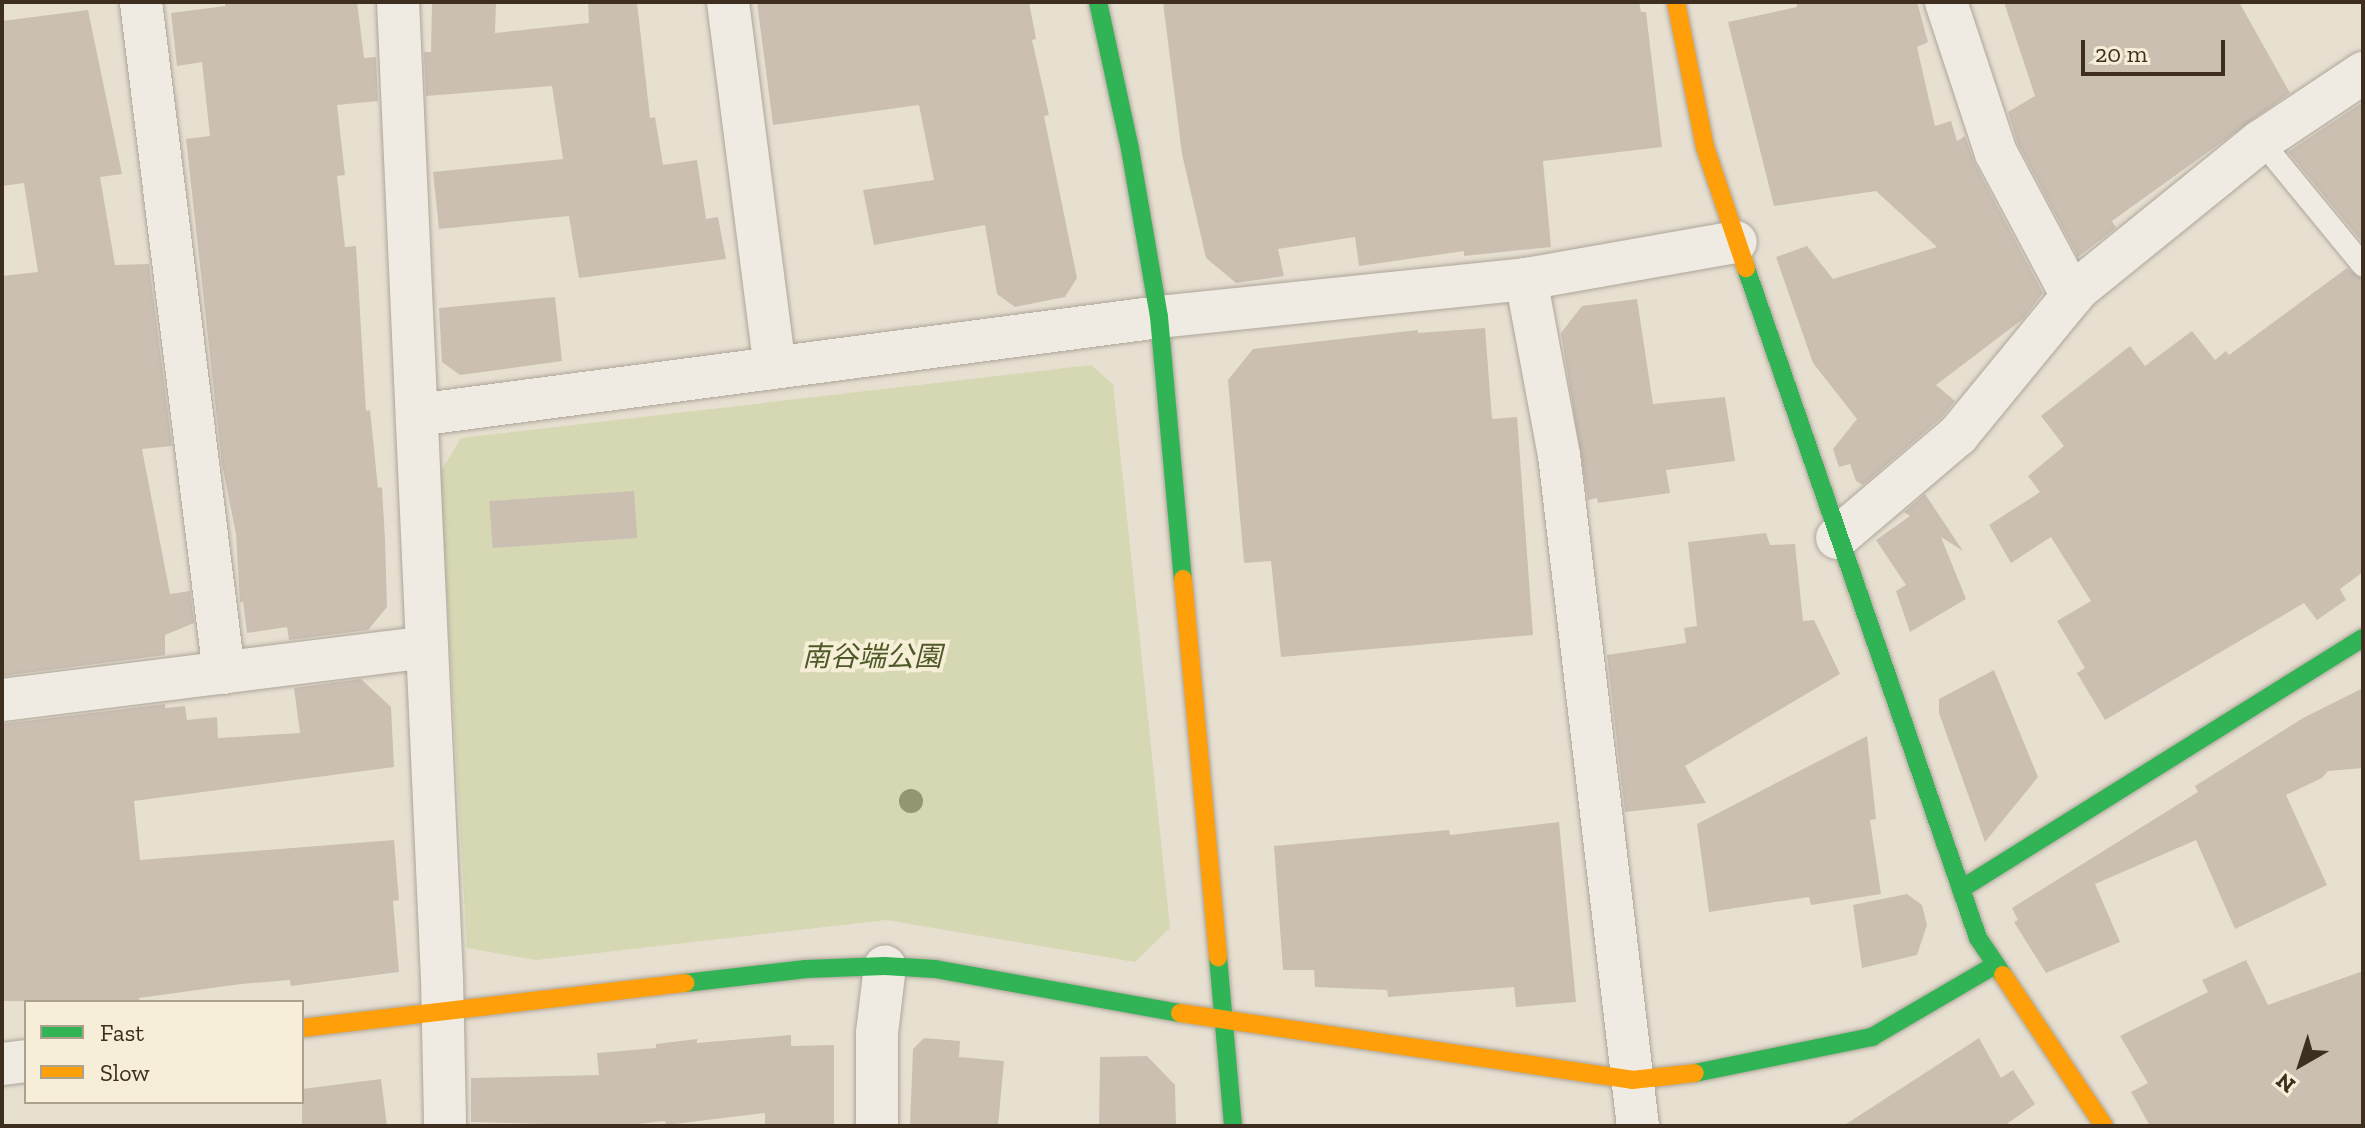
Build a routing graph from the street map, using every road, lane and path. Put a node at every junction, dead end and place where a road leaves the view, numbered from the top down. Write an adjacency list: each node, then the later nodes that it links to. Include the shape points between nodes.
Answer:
1 (141, 2): 19 (street)
2 (398, 2): 15 (street)
3 (728, 2): 14 (street)
4 (1098, 2): 13 (street)
5 (1676, 2): 9 (street, via 1705,147)
6 (1946, 2): 12 (street, via 1996,153)
7 (2363, 73): 8 (street)
8 (2261, 141): 10 (lane); 12 (street)
9 (1736, 242): 11 (street); 16 (street)
10 (2363, 265)
11 (1526, 279): 13 (street); 29 (street, via 1559,455)
12 (2072, 296): 16 (street, via 1958,435)
13 (1159, 317): 14 (street); 25 (street)
14 (775, 367): 15 (street)
15 (417, 415): 18 (street)
16 (1837, 538): 21 (street)
17 (2363, 638): 21 (street)
18 (427, 647): 19 (street); 24 (street)
19 (224, 673): 20 (street)
20 (2, 700)
21 (1961, 889): 22 (street, via 1978,938)
22 (1995, 965): 29 (street, via 1872,1037 1700,1072); 34 (street)
23 (885, 966): 24 (street, via 806,969); 25 (street, via 935,969); 31 (street, via 877,1033)
24 (443, 1011): 26 (street); 30 (street)
25 (1226, 1021): 29 (street); 32 (street)
26 (304, 1028)
27 (24, 1061): 28 (street)
28 (2, 1064)
29 (1632, 1080): 33 (street)
30 (445, 1126)
31 (877, 1126)
32 (1233, 1126)
33 (1638, 1126)
34 (2104, 1126)

